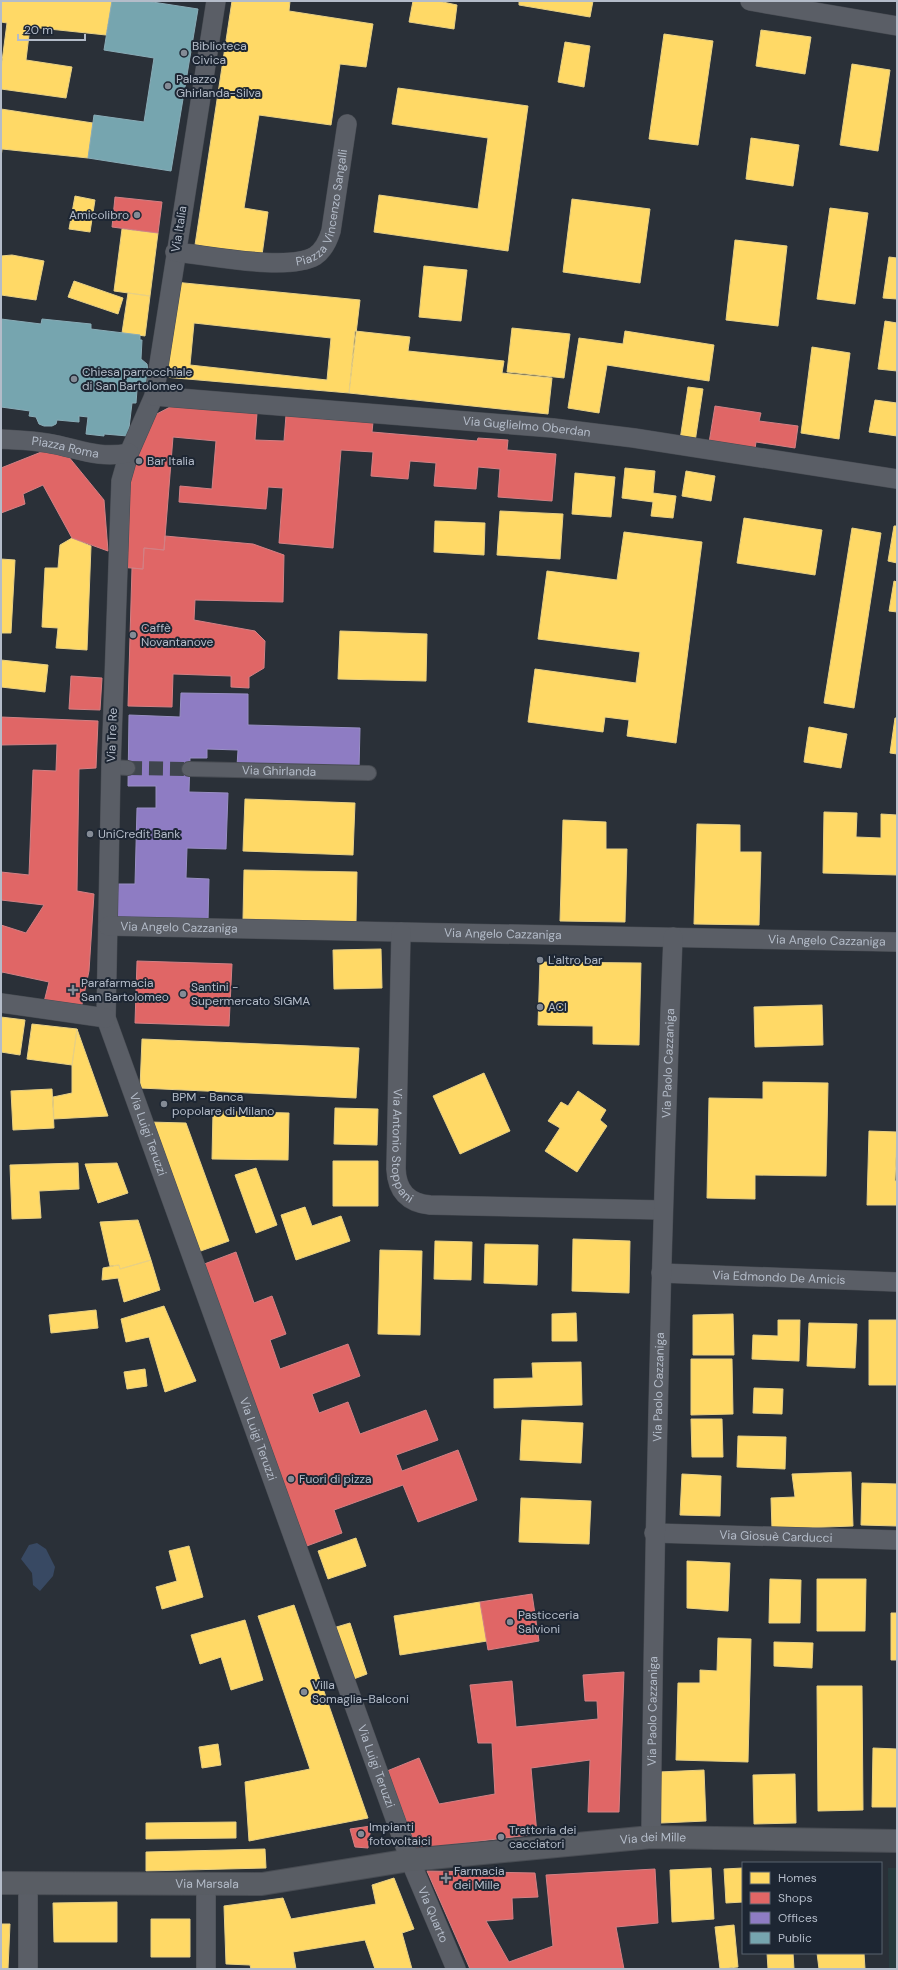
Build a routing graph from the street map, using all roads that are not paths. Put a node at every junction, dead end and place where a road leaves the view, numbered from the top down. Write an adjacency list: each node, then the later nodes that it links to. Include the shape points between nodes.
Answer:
1 (216, 1): 5 (street, Via Italia)
2 (750, 1): 3 (street)
3 (897, 26)
4 (347, 124): 5 (street, Piazza Vincenzo Sangalli, via 332,231 318,254 302,261 281,263)
5 (175, 252): 6 (street, Via Italia)
6 (154, 396): 8 (street, Via Italia); 9 (street, Via Guglielmo Oberdan, via 559,429)
7 (1, 439): 8 (street, Piazza Roma, via 46,442 91,454)
8 (129, 453): 12 (street, Via Tre Re, via 121,490 120,767)
9 (897, 479)
10 (189, 769): 11 (street, Via Ghirlanda)
11 (369, 773)
12 (108, 926): 13 (street, Via Angelo Cazzaniga); 17 (street, Via Tre Re)
13 (401, 932): 14 (street, Via Angelo Cazzaniga); 18 (street, Via Antonio Stoppani, via 396,1169 398,1183 405,1195 416,1202 430,1205)
14 (674, 937): 15 (street, Via Angelo Cazzaniga); 18 (street, Via Paolo Cazzaniga)
15 (897, 942)
16 (1, 1003): 17 (street)
17 (106, 1018): 25 (street, Via Luigi Teruzzi)
18 (662, 1210): 19 (street, Via Paolo Cazzaniga)
19 (661, 1273): 20 (street, Via Edmondo De Amicis); 21 (street, Via Paolo Cazzaniga)
20 (897, 1282)
21 (654, 1533): 22 (street, Via Giosuè Carducci); 23 (street, Via Paolo Cazzaniga)
22 (897, 1540)
23 (651, 1837): 24 (main road, Via dei Mille); 25 (main road, Via dei Mille)
24 (897, 1841)
25 (410, 1860): 27 (main road, Via Marsala, via 262,1884); 31 (street, Via Quarto)
26 (1, 1883): 28 (main road, Via Marsala)
27 (206, 1883): 28 (main road, Via Marsala); 30 (street)
28 (28, 1884): 29 (street)
29 (28, 1969)
30 (206, 1969)
31 (456, 1969)

